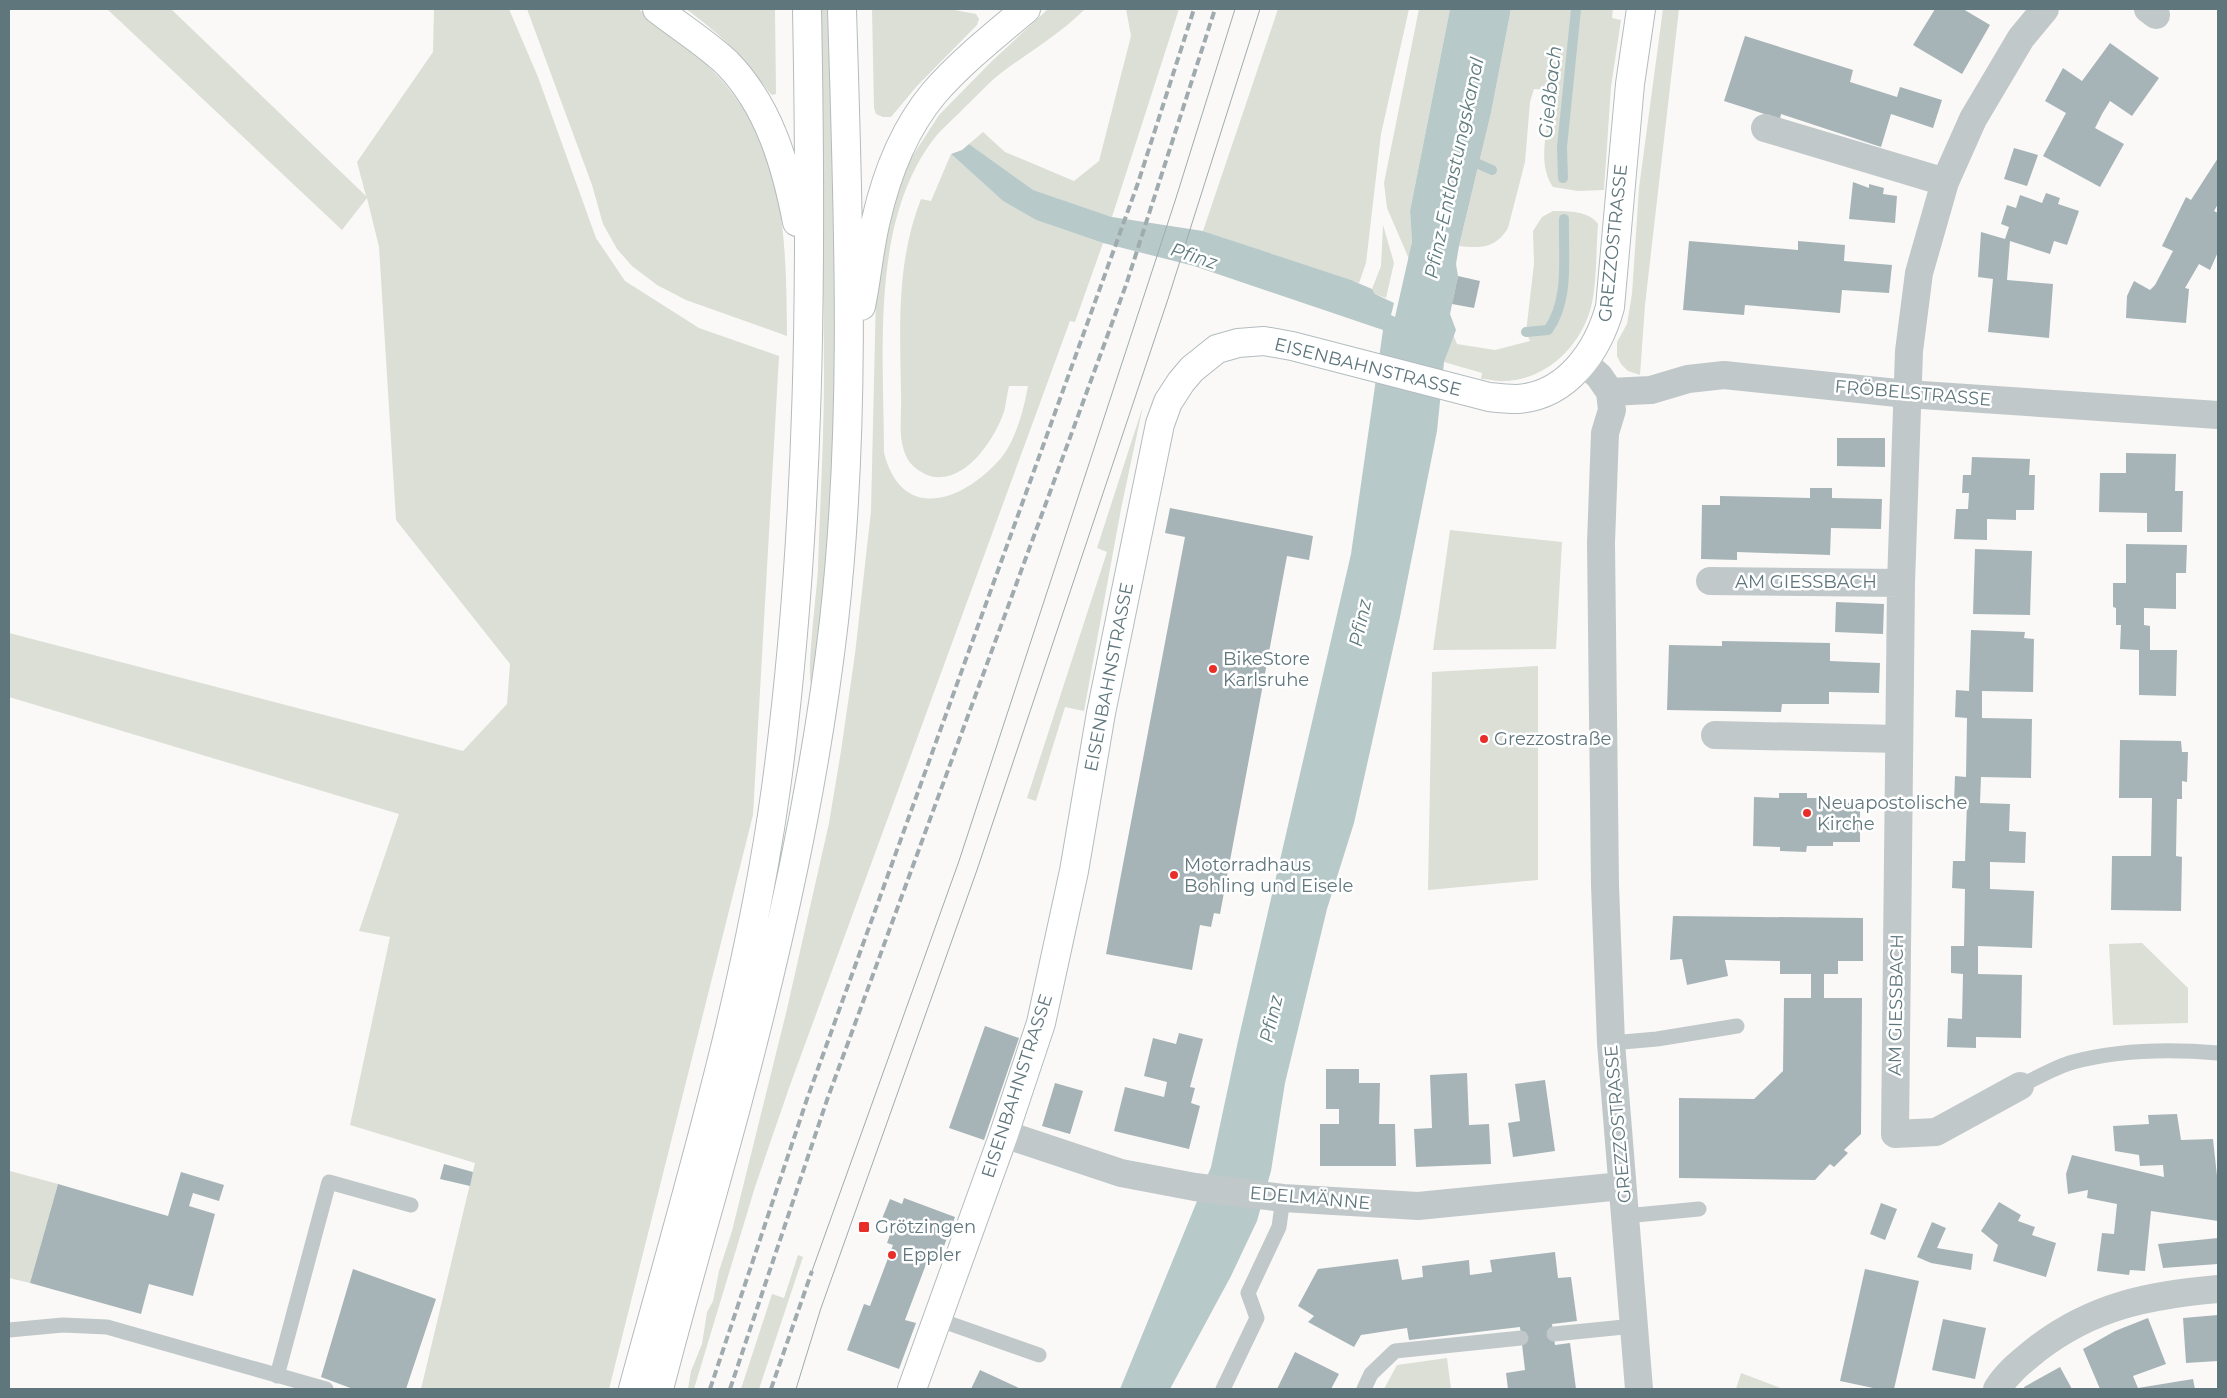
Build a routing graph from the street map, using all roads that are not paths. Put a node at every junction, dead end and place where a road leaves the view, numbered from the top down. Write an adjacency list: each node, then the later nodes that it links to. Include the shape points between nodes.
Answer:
1 (658, 9): 9 (main road, via 727,64 760,107 784,160 797,222)
2 (807, 9): 9 (main road)
3 (842, 9): 10 (main road)
4 (1026, 9): 10 (main road, via 984,44 934,94 893,162 875,221 866,282)
5 (1641, 9): 11 (main road, GREZZOSTRASSE, via 1629,93 1610,307 1604,330)
6 (2045, 9): 8 (street, AM GIESSBACH, via 2021,38 1972,119)
7 (1765, 128): 8 (street)
8 (1945, 182): 13 (street, AM GIESSBACH, via 1919,273 1908,351)
9 (807, 311): 38 (main road, via 796,618 776,790 748,948 681,1220)
10 (850, 351): 39 (main road, via 846,480 835,612 810,786 773,960 735,1112)
11 (1584, 363): 12 (street, via 1600,376); 23 (main road, EISENBAHNSTRASSE, via 1547,392 1518,399 1489,398 1292,346 1264,341 1238,343 1216,349 1198,364 1168,402 1144,492 1074,871 1041,1023)
12 (1610, 392): 13 (street, FRÖBELSTRASSE, via 1651,390 1688,379 1724,375); 20 (street, GREZZOSTRASSE, via 1612,410 1605,441 1601,584 1605,885)
13 (1907, 394): 14 (street, FRÖBELSTRASSE); 16 (street, AM GIESSBACH)
14 (2218, 415)
15 (1710, 581): 16 (street, AM GIESSBACH)
16 (1901, 583): 18 (street, AM GIESSBACH)
17 (1714, 735): 18 (street)
18 (1899, 739): 22 (street, AM GIESSBACH, via 1895,1134 1936,1132)
19 (1737, 1026): 20 (lane)
20 (1611, 1043): 24 (street, GREZZOSTRASSE)
21 (2218, 1053): 22 (lane, via 2187,1050 2123,1054 2072,1062)
22 (2020, 1086)
23 (1004, 1134): 25 (street, EDELMÄNNE, via 1122,1173 1195,1187); 30 (main road, EISENBAHNSTRASSE)
24 (1622, 1186): 25 (street, EDELMÄNNE, via 1418,1206); 28 (street, GREZZOSTRASSE)
25 (1275, 1197): 41 (lane, via 1279,1227 1248,1293 1257,1318)
26 (411, 1205): 36 (lane, via 329,1182)
27 (1699, 1209): 28 (lane)
28 (1625, 1216): 31 (street, GREZZOSTRASSE)
29 (2218, 1289): 44 (street, via 2179,1292 2122,1304 2079,1320 2008,1372)
30 (937, 1319): 35 (lane); 40 (main road, EISENBAHNSTRASSE)
31 (1634, 1326): 33 (lane); 43 (street, GREZZOSTRASSE)
32 (9, 1330): 36 (lane, via 63,1325 107,1327)
33 (1554, 1334)
34 (1521, 1338): 42 (lane, via 1395,1351 1371,1374)
35 (1039, 1355)
36 (277, 1376): 37 (lane)
37 (326, 1389)
38 (633, 1389)
39 (659, 1389)
40 (912, 1389)
41 (1223, 1389)
42 (1364, 1389)
43 (1639, 1389)
44 (1997, 1389)

